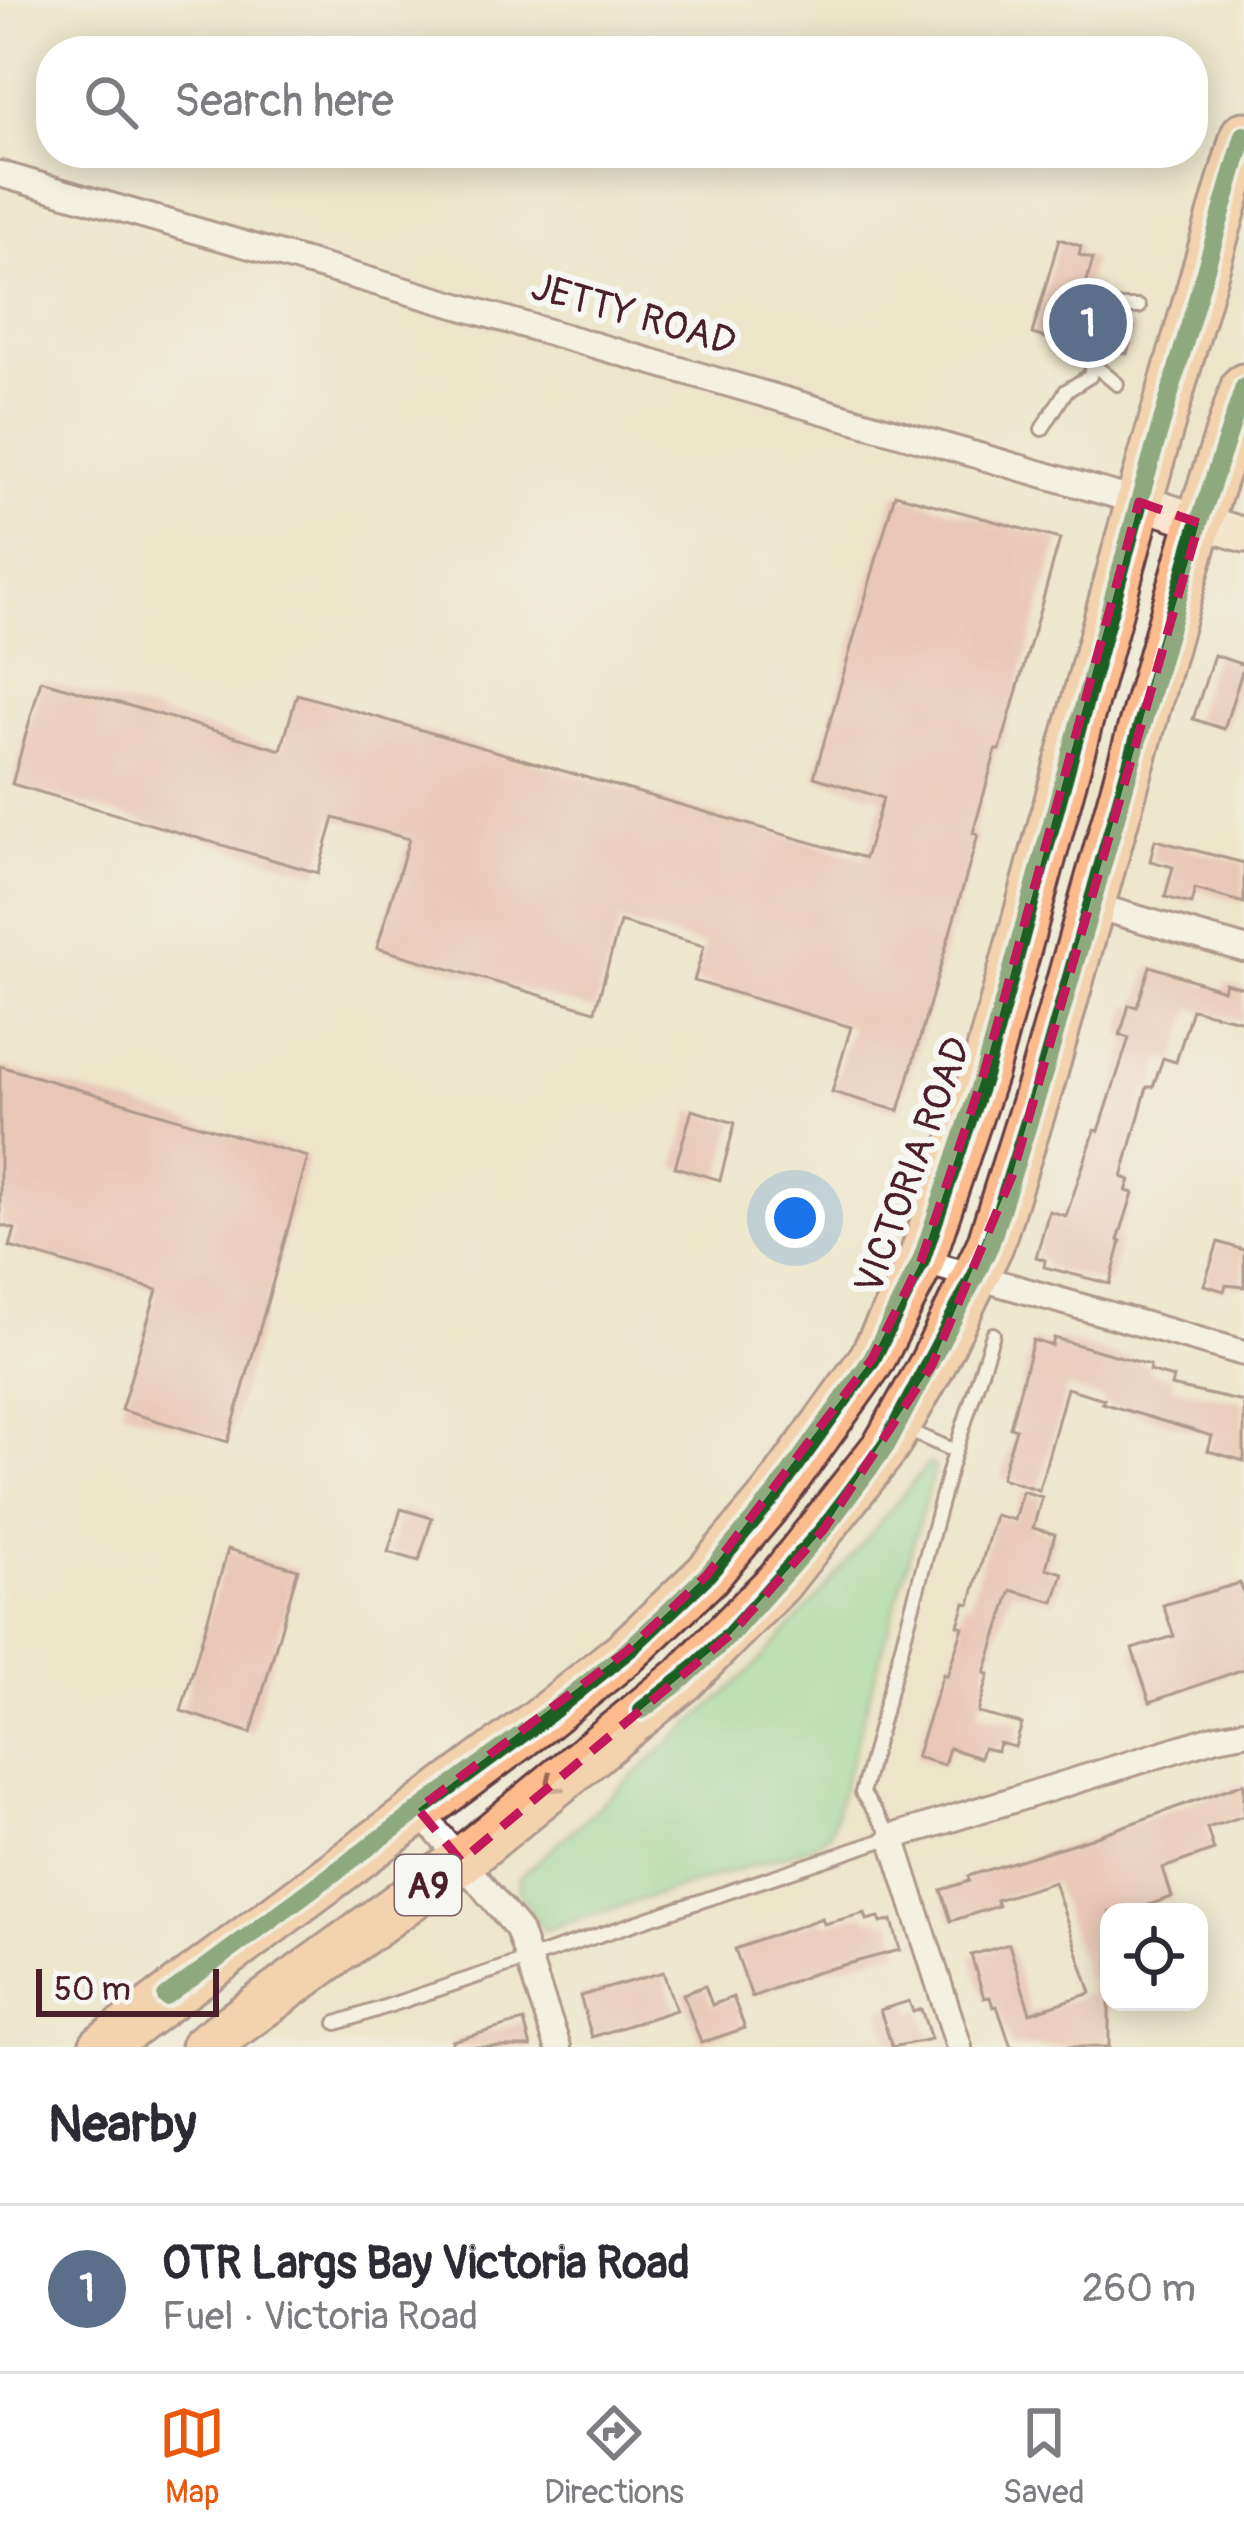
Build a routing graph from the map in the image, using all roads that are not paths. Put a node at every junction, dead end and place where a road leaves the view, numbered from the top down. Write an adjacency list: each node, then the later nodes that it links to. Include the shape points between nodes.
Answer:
1 (1244, 135): 8 (highway, VICTORIA ROAD / A9)
2 (0, 174): 8 (street, JETTY ROAD)
3 (1139, 307): 4 (lane, via 1107,314)
4 (1093, 364): 5 (lane); 7 (lane)
5 (1117, 384)
6 (1244, 387): 9 (highway, A9)
7 (1042, 429)
8 (1138, 502): 9 (street, JETTY ROAD); 13 (highway, VICTORIA ROAD / A9, via 984,1073)
9 (1199, 523): 10 (street, JETTY ROAD); 11 (highway, A9)
10 (1244, 536)
11 (1091, 904): 12 (street); 14 (highway, A9)
12 (1244, 949)
13 (921, 1261): 14 (street); 20 (highway, VICTORIA ROAD / A9, via 872,1358 707,1574 578,1691)
14 (975, 1277): 16 (street); 17 (highway, A9)
15 (993, 1334): 18 (lane)
16 (1244, 1353)
17 (898, 1425): 18 (lane); 22 (highway, A9, one-way to 22, via 824,1529 730,1635)
18 (955, 1451): 21 (lane, via 862,1793)
19 (1244, 1732): 21 (street)
20 (418, 1809): 22 (street); 25 (highway, VICTORIA ROAD / A9)
21 (892, 1837): 23 (lane); 28 (street)
22 (460, 1861): 23 (street, via 518,1929); 26 (highway, A9)
23 (530, 1958): 24 (lane); 27 (street)
24 (338, 2023)
25 (102, 2047)
26 (205, 2047)
27 (558, 2047)
28 (958, 2047)

